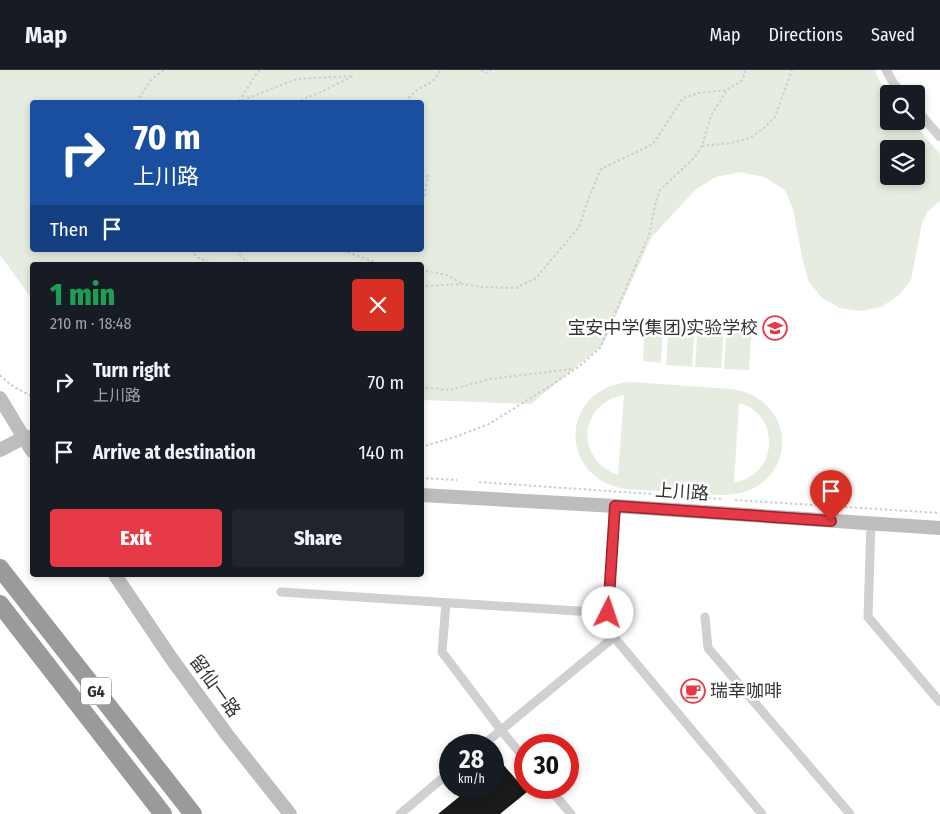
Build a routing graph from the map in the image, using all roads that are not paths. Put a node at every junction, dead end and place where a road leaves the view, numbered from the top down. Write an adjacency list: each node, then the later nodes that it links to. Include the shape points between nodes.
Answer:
1 (886, 70): 2 (street)
2 (896, 85)
3 (925, 120): 4 (street)
4 (940, 137)
5 (0, 398): 7 (main road)
6 (0, 415): 7 (main road)
7 (28, 437): 8 (main road)
8 (0, 450)
9 (424, 495): 10 (main road, 上川路)
10 (615, 506): 11 (main road, 上川路); 18 (street)
11 (871, 523): 12 (main road, 上川路); 21 (street, via 868,617)
12 (940, 528)
13 (0, 568): 28 (highway, G4)
14 (116, 577): 29 (main road, 留仙一路, via 228,736)
15 (281, 592): 16 (street)
16 (446, 603): 18 (street); 22 (street, via 442,652)
17 (0, 604): 27 (highway, G4)
18 (608, 613): 20 (street)
19 (706, 618): 33 (street, via 708,648)
20 (614, 637): 22 (street); 32 (street)
21 (940, 702)
22 (501, 730): 23 (street); 24 (street)
23 (496, 734)
24 (514, 746)
25 (439, 781): 30 (street)
26 (558, 799): 31 (street)
27 (163, 814)
28 (193, 814)
29 (290, 814)
30 (400, 814)
31 (571, 814)
32 (762, 814)
33 (850, 814)

